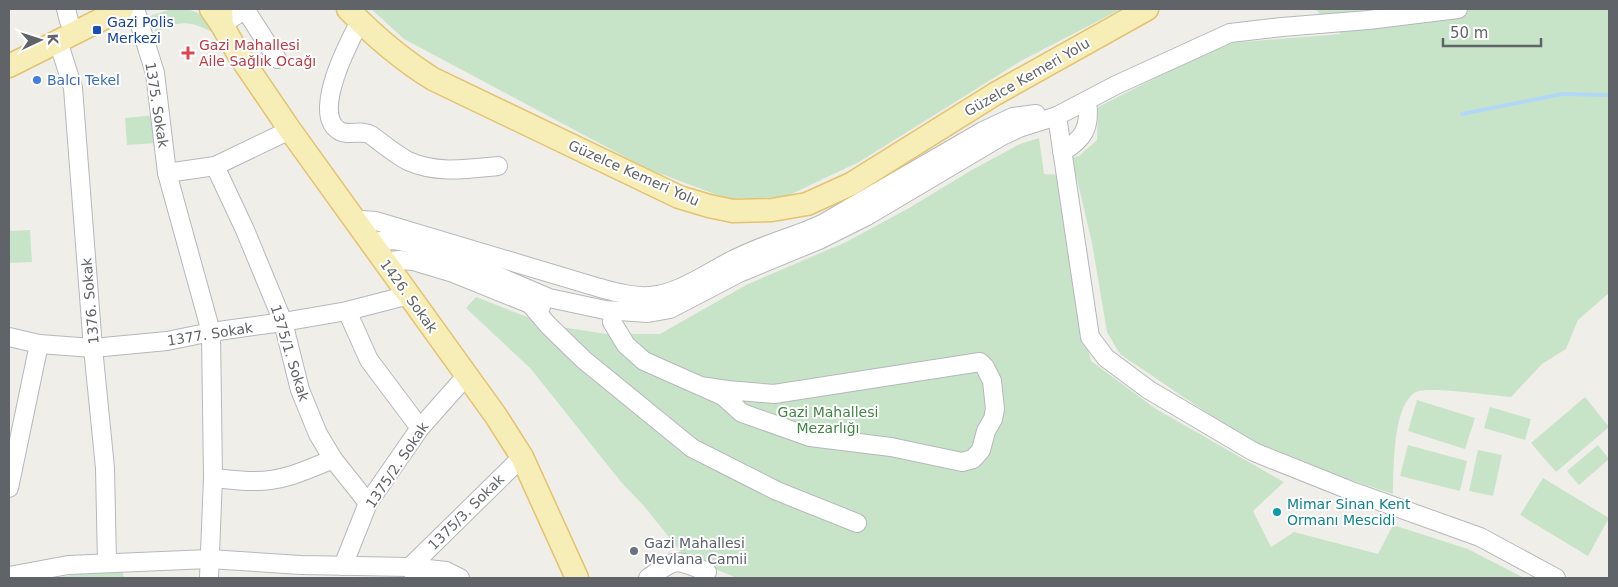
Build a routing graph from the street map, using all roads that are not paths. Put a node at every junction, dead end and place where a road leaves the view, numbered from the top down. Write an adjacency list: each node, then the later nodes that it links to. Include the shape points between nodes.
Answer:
1 (94, 9): 7 (main road)
2 (122, 9): 9 (main road)
3 (135, 9): 19 (street, 1375. Sokak, via 155,73)
4 (1147, 9): 8 (main road, Güzelce Kemeri Yolu, via 994,94 851,184 806,204 772,210 733,211 679,196 433,79 400,57)
5 (1458, 9): 13 (street, via 1230,34 1116,85)
6 (218, 14): 11 (street, via 245,9); 15 (main road, 1426. Sokak, via 239,55)
7 (68, 15): 10 (main road)
8 (354, 15): 18 (street, via 330,91 329,110 336,129 342,133 368,134 407,160 427,168 446,170)
9 (58, 41): 12 (main road); 32 (street, 1376. Sokak, via 73,88)
10 (9, 51)
11 (277, 60)
12 (9, 66)
13 (1088, 101): 14 (street); 16 (street, via 1087,126 1081,138)
14 (1057, 116): 16 (street); 23 (street, via 1032,114 999,123 824,223 740,256 678,289 634,296); 27 (street, via 1002,136 867,216 739,273 670,308)
15 (290, 130): 17 (street); 20 (main road, 1426. Sokak)
16 (1062, 152): 54 (street, via 1090,337 1106,358 1149,390 1254,452 1480,537)
17 (215, 166): 19 (street); 28 (street, 1375/1. Sokak)
18 (498, 166)
19 (167, 173): 29 (street, 1375. Sokak)
20 (356, 223): 21 (main road, 1426. Sokak); 23 (street, via 376,221)
21 (370, 242): 22 (main road, 1426. Sokak); 27 (street, via 393,240 409,243 549,298)
22 (385, 262): 24 (main road, 1426. Sokak); 25 (street, via 413,261)
23 (600, 288): 27 (street)
24 (409, 295): 26 (street, 1377. Sokak); 33 (main road, 1426. Sokak)
25 (530, 304): 27 (street, via 597,320); 41 (street, via 584,360 692,448 777,491)
26 (346, 311): 28 (street, 1377. Sokak); 35 (street, via 369,360)
27 (608, 316): 34 (street, via 626,346 644,361)
28 (283, 322): 29 (street, 1377. Sokak); 37 (street, 1375/1. Sokak, via 300,390)
29 (211, 332): 32 (street, 1377. Sokak, via 167,341); 38 (street, 1375. Sokak)
30 (9, 337): 31 (street, 1377. Sokak)
31 (39, 344): 32 (street, 1377. Sokak); 39 (street)
32 (93, 348): 43 (street, 1376. Sokak, via 106,468)
33 (467, 375): 35 (street, 1375/2. Sokak); 36 (main road, 1426. Sokak)
34 (700, 386): 34 (street, via 723,396 742,413 810,437 891,447 962,462 973,459 980,450 995,409 992,381 980,362 774,394)
35 (420, 428): 40 (street, 1375/2. Sokak)
36 (522, 457): 48 (street, 1375/3. Sokak); 52 (main road, 1426. Sokak)
37 (332, 459): 38 (street, via 277,479); 40 (street, 1375/1. Sokak)
38 (213, 478): 42 (street, 1375. Sokak)
39 (9, 488)
40 (368, 503): 44 (street, 1375/2. Sokak)
41 (857, 523)
42 (209, 559): 45 (street); 46 (street); 50 (street, 1375. Sokak)
43 (107, 563): 45 (street); 49 (street, via 68,565)
44 (344, 566): 46 (street); 48 (street)
45 (131, 570)
46 (301, 572)
47 (707, 572): 53 (street, via 673,561)
48 (413, 573): 51 (street, via 446,571)
49 (9, 576)
50 (209, 578)
51 (460, 578)
52 (577, 578)
53 (648, 578)
54 (1556, 578)

